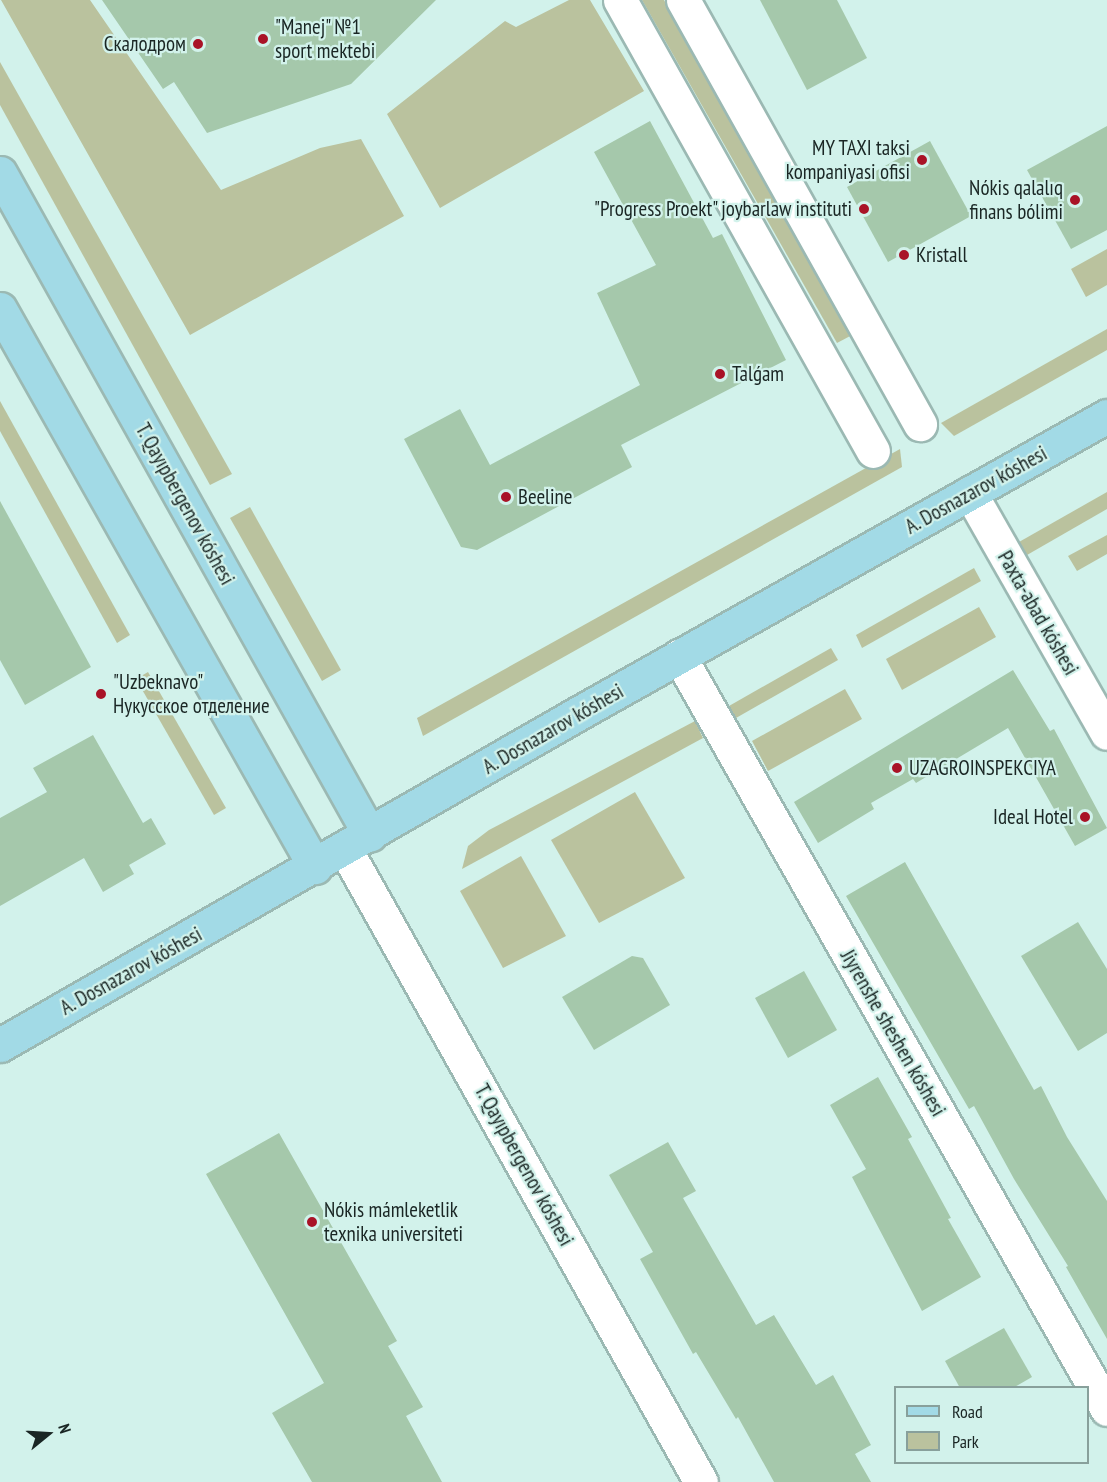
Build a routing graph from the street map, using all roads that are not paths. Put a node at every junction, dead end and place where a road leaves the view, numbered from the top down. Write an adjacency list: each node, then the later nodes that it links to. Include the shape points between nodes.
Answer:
1 (620, 0): 7 (street)
2 (683, 0): 6 (street)
3 (0, 173): 11 (main road, T. Qayıpbergenov kóshesi)
4 (0, 309): 12 (main road)
5 (1107, 416): 8 (main road, A. Dosnazarov kóshesi)
6 (920, 423)
7 (873, 451)
8 (970, 493): 9 (main road, A. Dosnazarov kóshesi); 10 (street, Paxta-abad kóshesi)
9 (679, 657): 11 (main road, A. Dosnazarov kóshesi); 14 (street, Jiyrenshe sheshen kóshesi)
10 (1107, 733)
11 (358, 842): 12 (main road, A. Dosnazarov kóshesi); 15 (street, T. Qayıpbergenov kóshesi)
12 (315, 867): 13 (main road, A. Dosnazarov kóshesi)
13 (0, 1046)
14 (1107, 1408)
15 (701, 1482)

